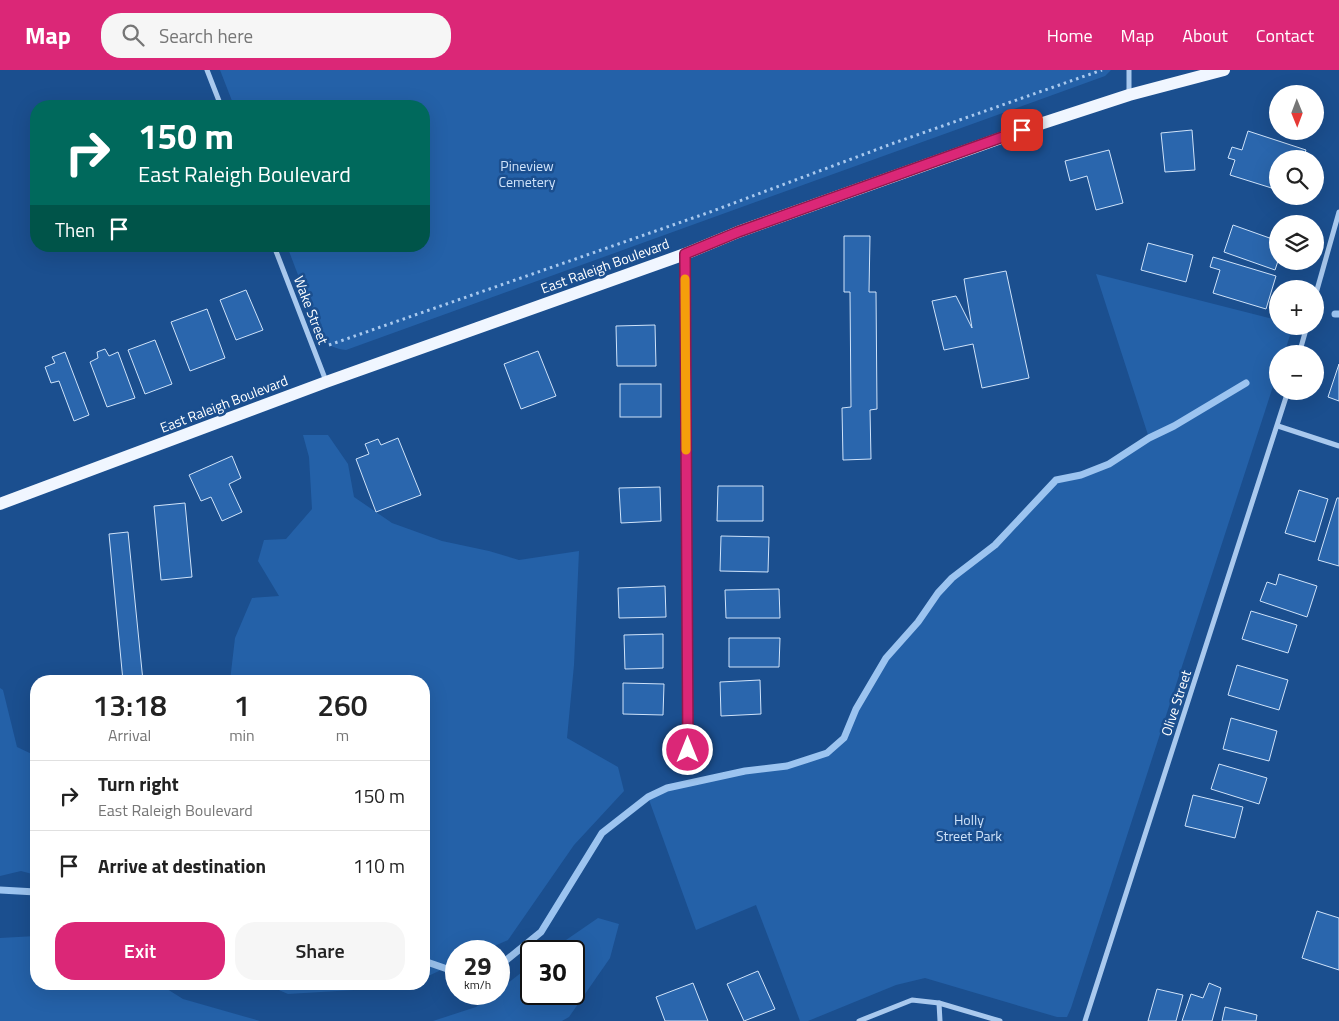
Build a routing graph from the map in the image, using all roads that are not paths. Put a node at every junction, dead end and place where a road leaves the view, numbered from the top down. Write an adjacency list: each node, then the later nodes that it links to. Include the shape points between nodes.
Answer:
1 (207, 70): 5 (street)
2 (1129, 70): 4 (street)
3 (1224, 70): 4 (main road, East Raleigh Boulevard)
4 (1129, 95): 8 (main road, East Raleigh Boulevard, via 738,232)
5 (219, 100)
6 (1339, 212): 9 (street)
7 (276, 252): 10 (street, Wake Street)
8 (685, 254): 10 (main road, East Raleigh Boulevard); 15 (street)
9 (1320, 280)
10 (326, 382): 14 (main road, East Raleigh Boulevard)
11 (1285, 400): 12 (street, Olive Street)
12 (1278, 426): 13 (street); 20 (street, Olive Street)
13 (1339, 446)
14 (0, 504)
15 (688, 750)
16 (939, 1003): 17 (street, via 912,1000); 18 (street); 19 (street)
17 (860, 1021)
18 (940, 1021)
19 (1000, 1021)
20 (1085, 1021)

